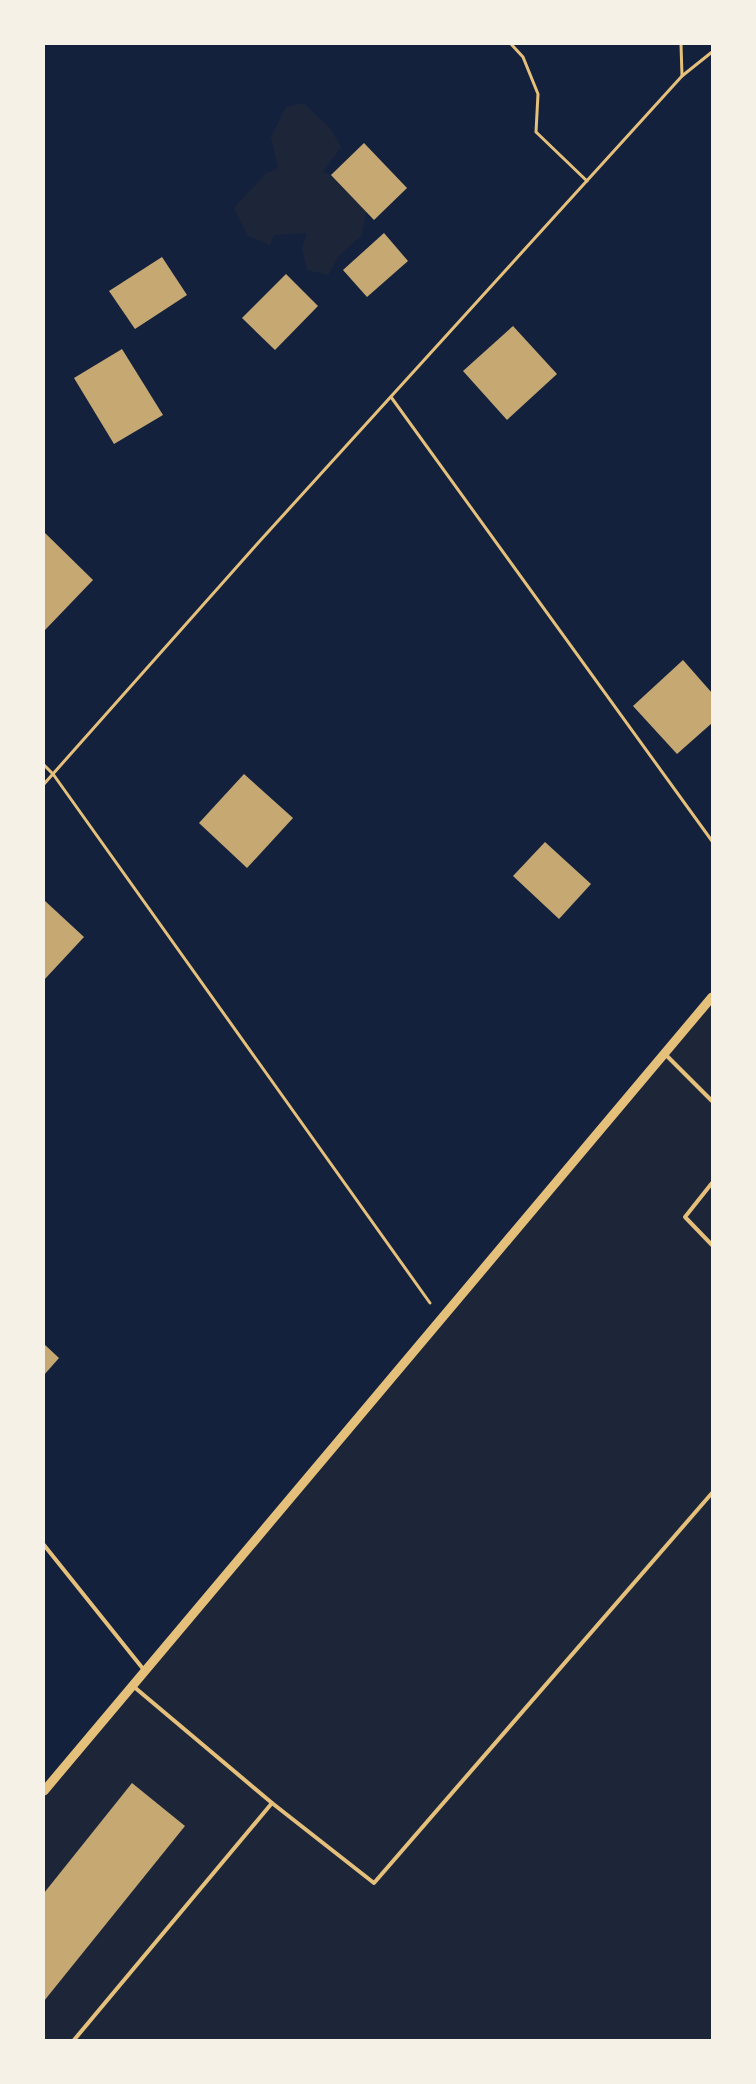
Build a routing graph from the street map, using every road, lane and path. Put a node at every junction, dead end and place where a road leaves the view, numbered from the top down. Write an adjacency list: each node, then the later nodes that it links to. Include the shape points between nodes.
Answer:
1 (511, 44): 5 (path, via 523,57 538,94 536,132)
2 (681, 44): 4 (path)
3 (712, 52): 4 (path)
4 (682, 76): 5 (path)
5 (587, 181): 6 (path)
6 (391, 397): 8 (path); 10 (path)
7 (44, 765): 8 (path)
8 (53, 774): 9 (path); 16 (path)
9 (44, 784)
10 (712, 841)
11 (712, 997): 12 (street)
12 (665, 1054): 13 (lane); 16 (street)
13 (712, 1101)
14 (712, 1183): 15 (lane, via 685,1217)
15 (712, 1245)
16 (441, 1319): 19 (street)
17 (712, 1493): 22 (lane, via 374,1883)
18 (44, 1545): 19 (lane)
19 (145, 1671): 20 (street)
20 (132, 1686): 21 (street); 22 (lane)
21 (44, 1791)
22 (272, 1803): 23 (lane)
23 (74, 2040)

